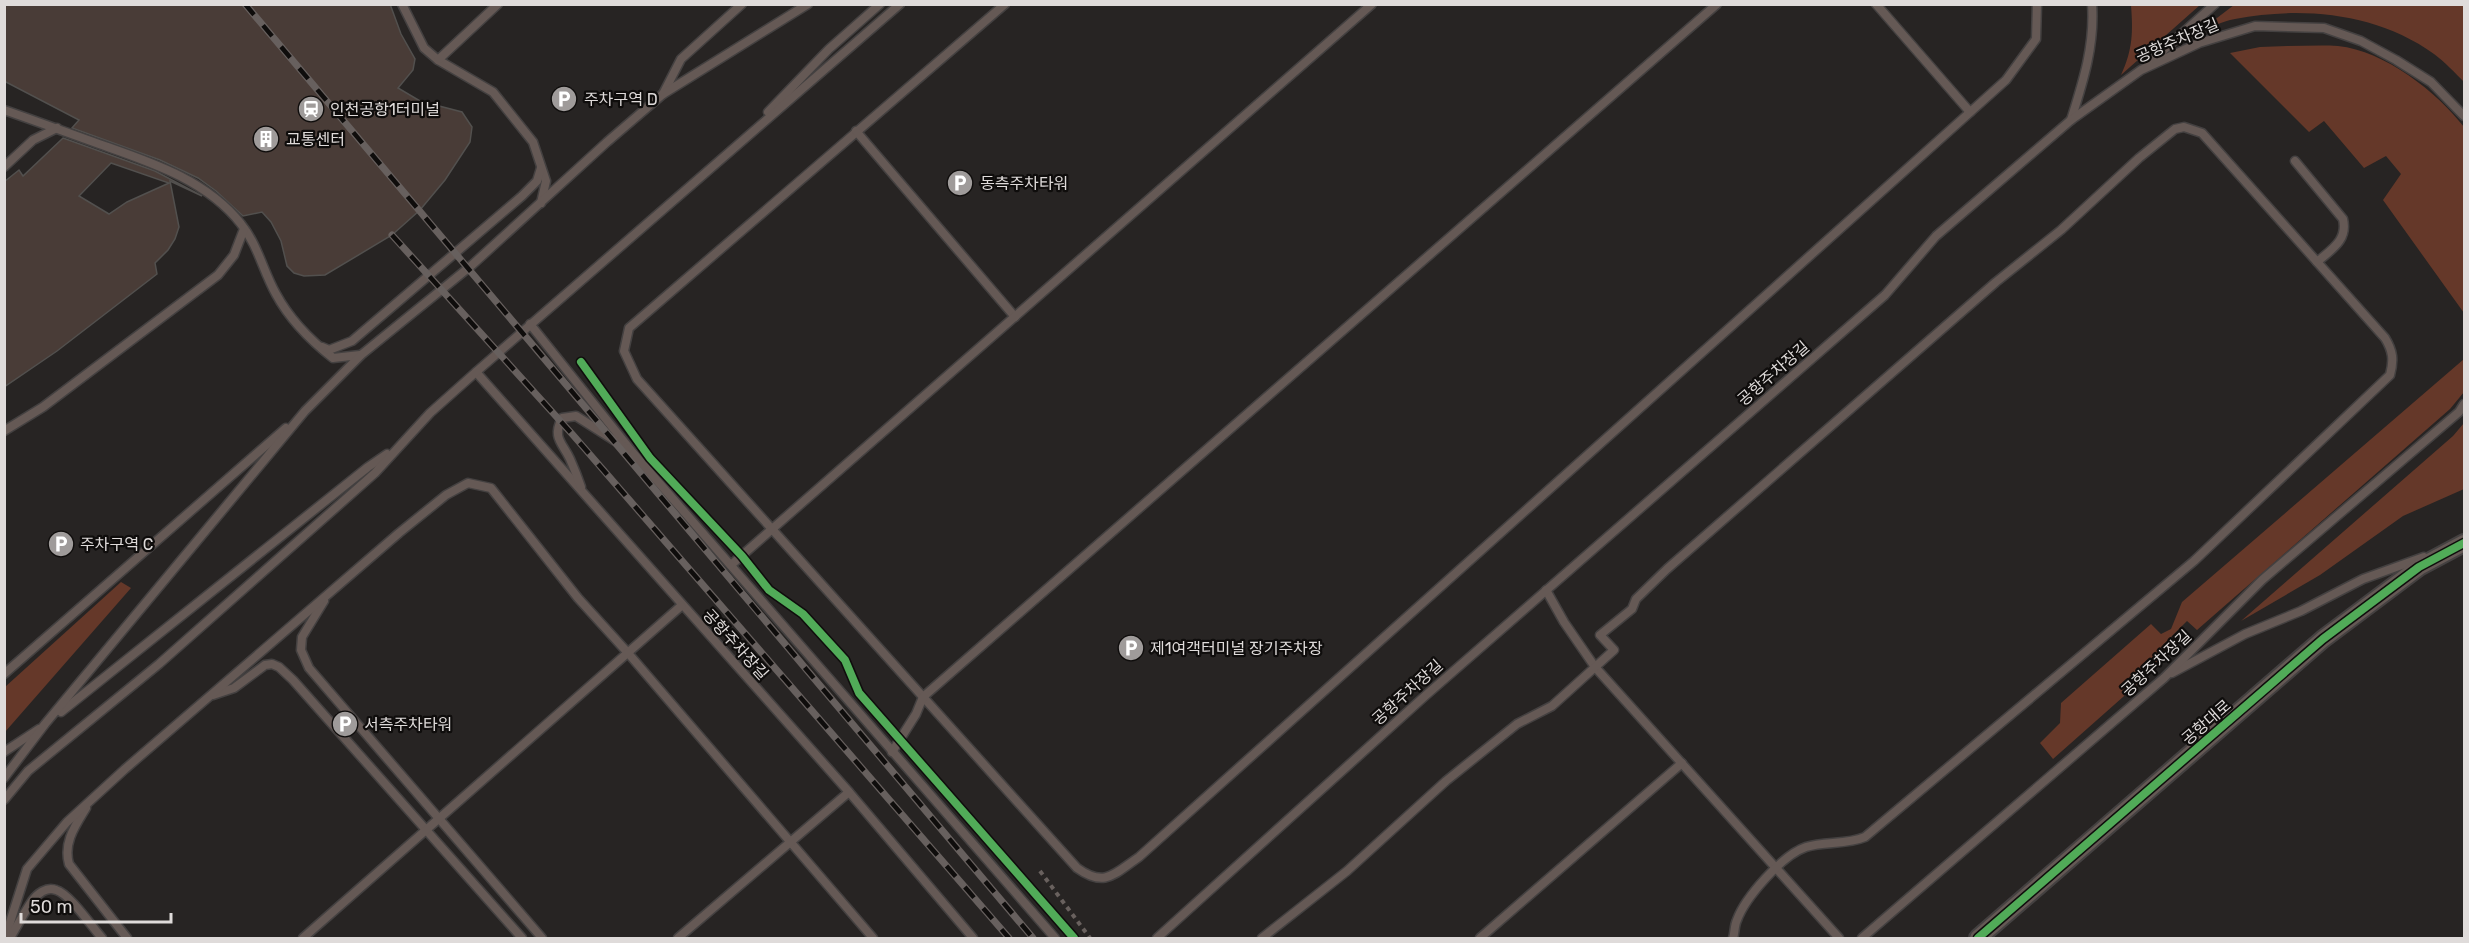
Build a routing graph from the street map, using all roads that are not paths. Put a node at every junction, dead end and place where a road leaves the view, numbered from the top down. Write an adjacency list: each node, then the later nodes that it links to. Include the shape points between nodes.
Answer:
1 (402, 4): 14 (lane, via 424,48)
2 (498, 4): 14 (lane)
3 (742, 4): 16 (lane, via 681,59)
4 (808, 4): 16 (lane)
5 (880, 4): 23 (lane, via 829,49)
6 (900, 4): 23 (lane)
7 (1005, 4): 22 (lane)
8 (1372, 4): 30 (lane)
9 (1717, 4): 52 (lane)
10 (1876, 4): 18 (lane)
11 (2037, 4): 18 (lane, via 2036,39 2006,80)
12 (2092, 4): 20 (lane, via 2094,22 2087,70)
13 (2215, 4): 15 (lane)
14 (438, 60): 26 (lane, via 492,92 533,142)
15 (2140, 70): 19 (lane, 공항주차장길, via 2199,43 2255,26 2324,28 2361,41 2431,82); 20 (lane, 공항주차장길)
16 (663, 94): 27 (lane)
17 (4, 110): 21 (lane)
18 (1970, 112): 52 (lane, via 1119,871 1104,879 1091,878 1077,868)
19 (2464, 116)
20 (2071, 120): 44 (lane, 공항주차장길, via 1936,236 1885,295)
21 (57, 129): 25 (lane, via 33,140); 28 (lane, via 166,168 211,196)
22 (856, 131): 30 (lane); 41 (lane, via 629,328 624,351 637,380)
23 (732, 149): 31 (lane)
24 (2295, 161): 29 (lane, via 2343,219 2345,229 2340,241)
25 (4, 167)
26 (541, 168): 27 (lane, via 546,181); 32 (lane, via 537,181 522,196 352,341 329,350)
27 (541, 203): 33 (lane)
28 (244, 229): 32 (lane, via 275,293 295,324); 37 (lane, via 234,255 218,275 43,407)
29 (2317, 262): 48 (lane, via 2202,133 2184,127 2175,129 1667,569 1636,599 1632,609 1600,634 1614,650); 64 (lane, via 2385,338 2392,349 2390,375 2194,561 1865,837 1806,847)
30 (1015, 317): 41 (lane)
31 (531, 324): 34 (lane); 39 (lane)
32 (315, 345): 33 (lane, via 333,358)
33 (361, 355): 36 (lane)
34 (476, 372): 38 (lane); 40 (lane, 공항주차장길)
35 (2464, 404): 50 (lane, 공항주차장길, via 2262,580)
36 (306, 411): 49 (lane); 53 (lane)
37 (4, 431)
38 (398, 447): 53 (lane); 59 (lane, via 375,473 168,656 28,771)
39 (633, 453): 40 (lane, via 576,417 562,418 556,429 560,443); 43 (lane)
40 (584, 494): 46 (lane, 공항주차장길)
41 (772, 530): 43 (lane); 52 (lane)
42 (2464, 542): 50 (lane, via 2363,579 2245,634); 82 (street, 공항대로, via 2419,567 2323,639)
43 (731, 565): 55 (lane)
44 (1546, 590): 48 (lane); 76 (lane, 공항주차장길)
45 (329, 593): 47 (lane, via 446,495 468,483 490,488 578,598); 51 (lane); 61 (lane, via 302,637 301,650 309,668)
46 (681, 606): 47 (lane); 58 (lane, 공항주차장길)
47 (628, 653): 61 (lane); 63 (lane)
48 (1595, 667): 56 (lane); 77 (lane, via 1552,706 1517,724 1446,780 1347,871)
49 (4, 674)
50 (2164, 678): 81 (lane, 공항주차장길)
51 (210, 696): 60 (lane); 62 (lane, via 234,688 265,665 279,667)
52 (923, 697): 55 (lane)
53 (45, 724): 54 (lane); 57 (lane)
54 (4, 752)
55 (892, 752): 75 (lane)
56 (1682, 763): 64 (lane); 78 (lane)
57 (5, 778)
58 (849, 792): 63 (lane); 74 (lane, 공항주차장길)
59 (4, 800)
60 (91, 800): 65 (lane, via 27,868); 68 (lane, via 74,828 66,853 69,864)
61 (439, 819): 62 (lane); 71 (lane)
62 (426, 830): 69 (lane); 70 (lane)
63 (790, 842): 72 (lane); 73 (lane)
64 (1775, 868): 79 (lane, via 1736,920); 80 (lane)
65 (5, 939)
66 (10, 939): 67 (lane, via 33,899 49,889 65,896)
67 (102, 939)
68 (128, 939)
69 (303, 939)
70 (522, 939)
71 (542, 939)
72 (678, 939)
73 (873, 939)
74 (974, 939)
75 (1055, 939)
76 (1157, 939)
77 (1262, 939)
78 (1480, 939)
79 (1733, 939)
80 (1839, 939)
81 (1862, 939)
82 (1978, 939)

